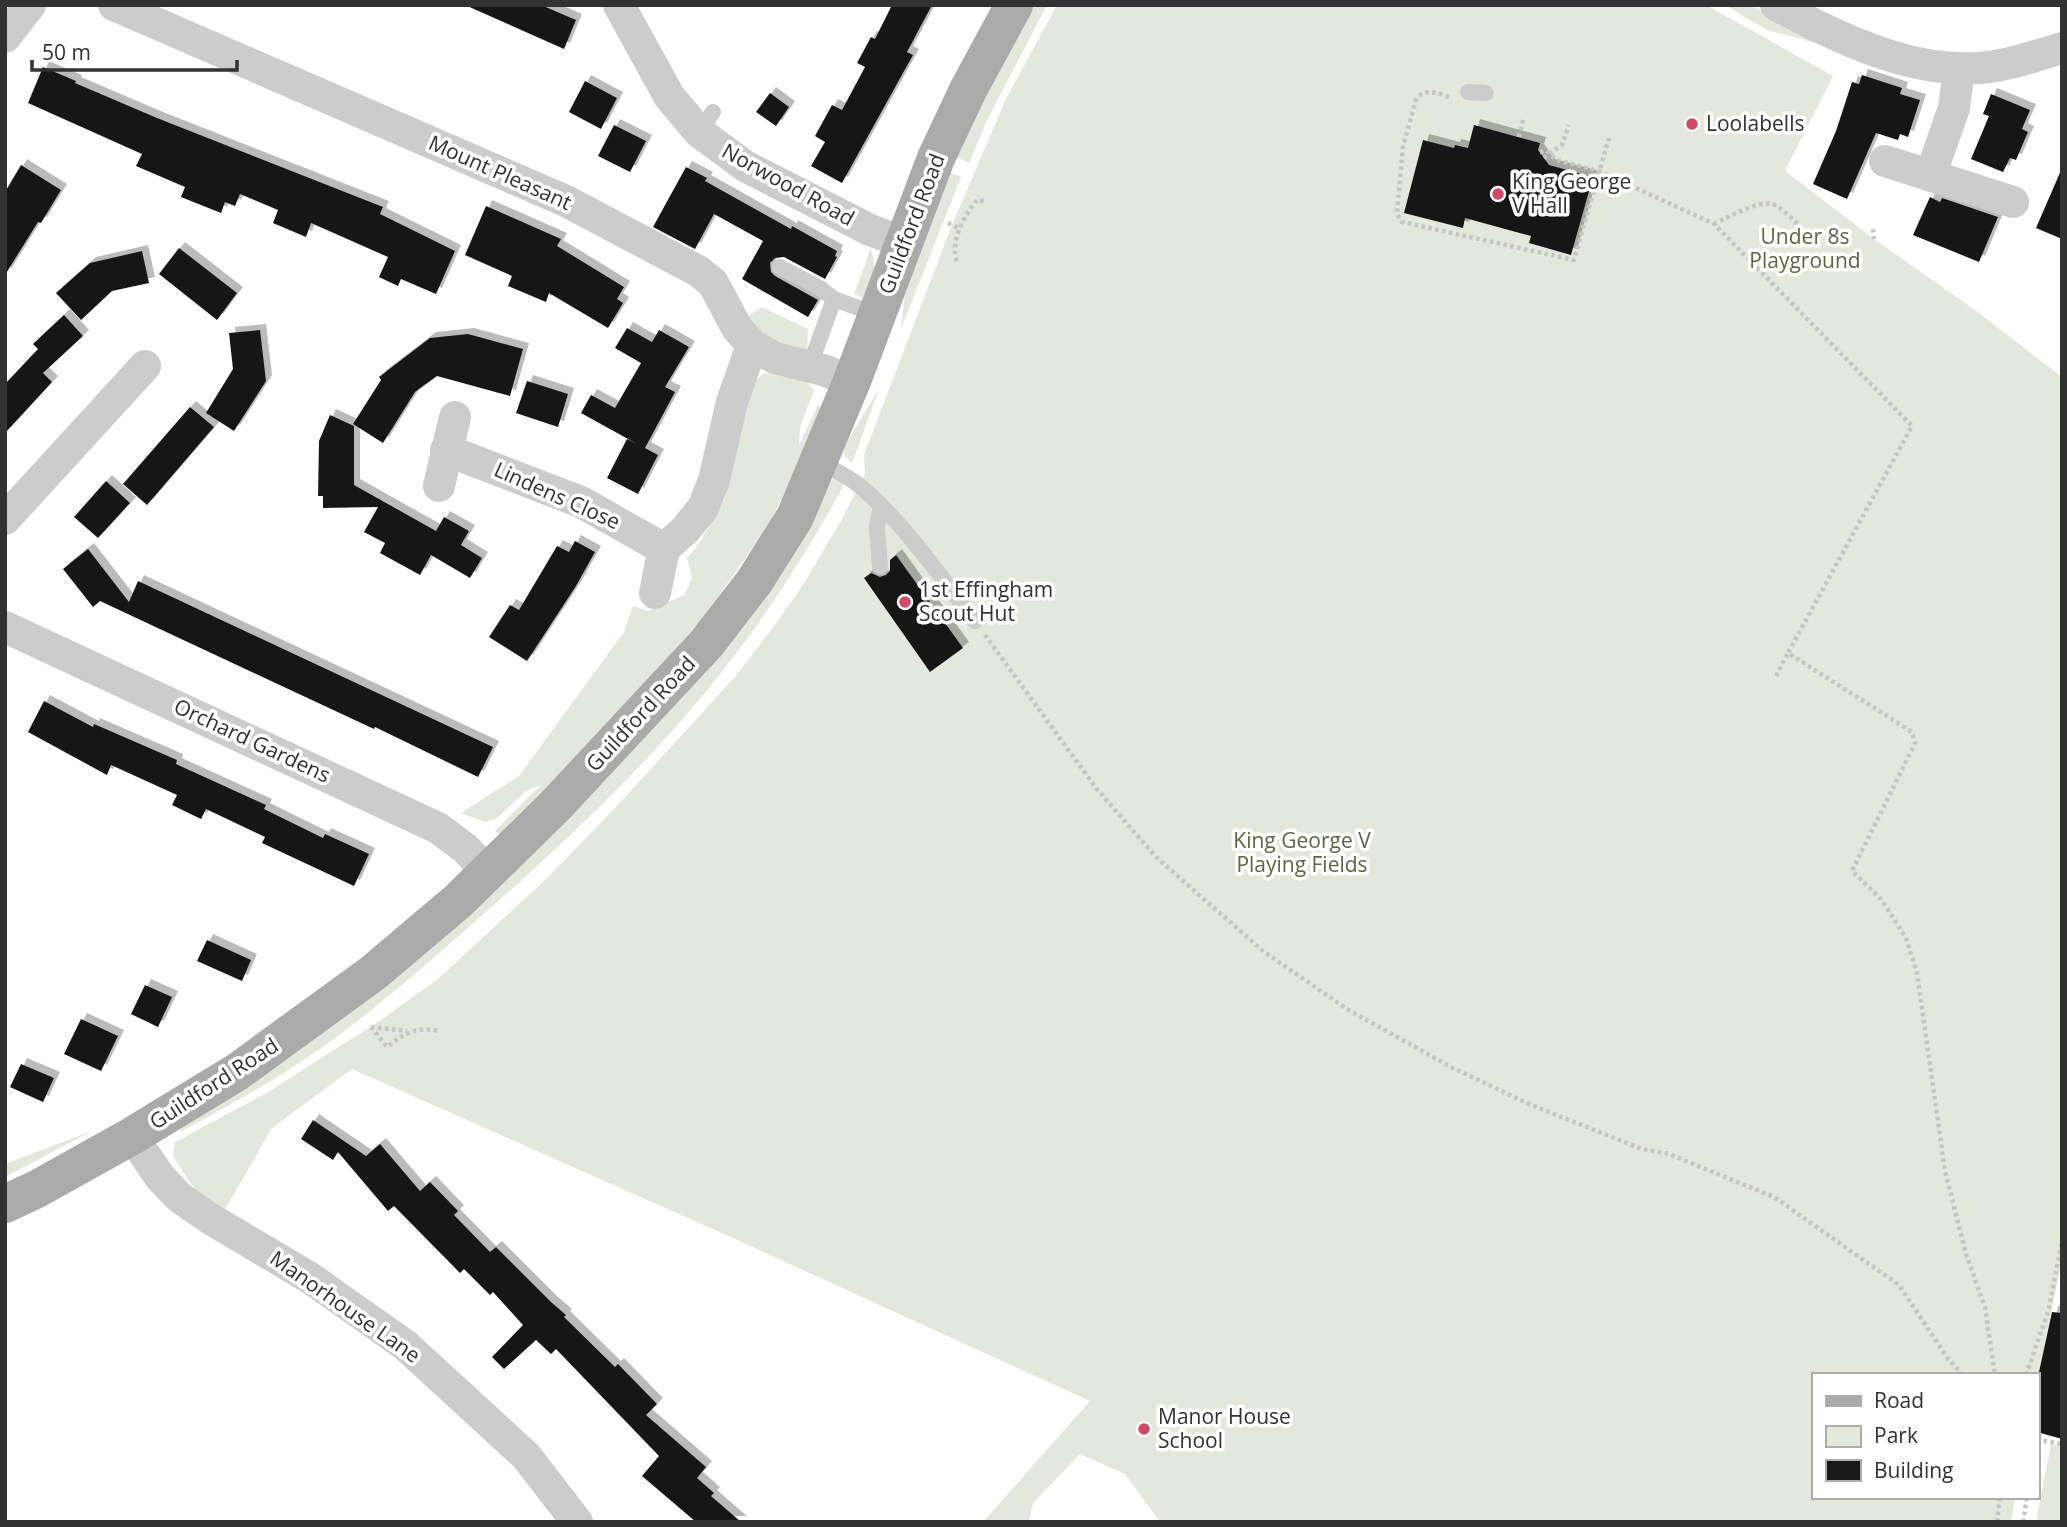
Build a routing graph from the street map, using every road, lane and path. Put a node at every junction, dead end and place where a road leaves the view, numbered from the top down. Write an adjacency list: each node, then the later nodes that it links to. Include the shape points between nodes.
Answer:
1 (30, 5): 6 (street)
2 (114, 5): 34 (street, Mount Pleasant, via 566,201 698,271 713,283 737,328)
3 (619, 5): 29 (street, Norwood Road, via 659,59 669,96 706,122 745,166)
4 (1014, 5): 29 (main road, Guildford Road, via 936,158)
5 (1776, 5): 8 (street, via 1900,60)
6 (5, 37)
7 (2062, 48): 8 (street, via 2006,64)
8 (1959, 69): 20 (street, via 1954,108)
9 (1468, 92): 10 (lane)
10 (1486, 93): 19 (path, via 1479,105 1429,91 1418,96 1403,146 1396,214 1402,222 1574,260)
11 (1523, 120): 13 (path)
12 (1569, 125): 16 (path, via 1562,145)
13 (1519, 137)
14 (1609, 138): 19 (path)
15 (1540, 152): 16 (path)
16 (1550, 154): 17 (path); 19 (path, via 1556,160)
17 (1545, 160)
18 (1885, 161): 20 (street)
19 (1599, 171): 24 (path)
20 (1931, 174): 22 (street)
21 (984, 201): 26 (path, via 974,202)
22 (2013, 202)
23 (948, 223): 26 (path)
24 (1714, 224): 25 (path, via 1768,203); 49 (path, via 1912,426)
25 (1802, 228)
26 (961, 229): 30 (path, via 954,245)
27 (1873, 229): 28 (path)
28 (1874, 239)
29 (903, 243): 33 (main road, Guildford Road)
30 (957, 261)
31 (780, 267): 32 (lane)
32 (834, 299): 33 (lane); 36 (lane)
33 (878, 315): 37 (main road, Guildford Road)
34 (752, 345): 36 (street, Mount Pleasant); 44 (street, via 703,508)
35 (145, 366): 43 (street)
36 (809, 368): 37 (street, Mount Pleasant)
37 (852, 382): 40 (main road, Guildford Road)
38 (455, 417): 39 (street)
39 (446, 450): 41 (street); 44 (street, Lindens Close, via 581,502)
40 (819, 461): 42 (lane); 51 (main road, Guildford Road, via 795,517 754,582 706,644 597,763)
41 (439, 485)
42 (881, 505): 45 (lane, via 877,527); 47 (lane)
43 (5, 519)
44 (664, 548): 46 (street)
45 (880, 567)
46 (655, 593)
47 (975, 621): 57 (path, via 1105,798 1156,856 1263,951 1347,1009 1461,1072 1529,1104 1774,1197 1899,1285)
48 (5, 627): 51 (street, Orchard Gardens, via 438,828)
49 (1788, 653): 50 (path); 58 (path, via 1912,732 1915,743 1852,871 1881,899 1906,937 1917,973 1945,1171 1985,1307)
50 (1776, 676)
51 (487, 872): 54 (main road, Guildford Road, via 373,974 237,1072)
52 (408, 1031): 52 (path, via 387,1047 371,1027 382,1028); 53 (path)
53 (438, 1031)
54 (132, 1136): 55 (main road, Guildford Road); 65 (street, Manorhouse Lane, via 179,1197 310,1278 405,1345 526,1456)
55 (5, 1205)
56 (2062, 1242): 59 (path, via 2048,1312)
57 (1960, 1373)
58 (1995, 1373)
59 (2027, 1373)
60 (2042, 1434): 61 (path)
61 (2039, 1443): 62 (path)
62 (2062, 1444)
63 (2000, 1499): 66 (path)
64 (2027, 1499): 67 (path)
65 (577, 1522)
66 (1997, 1522)
67 (2023, 1522)

